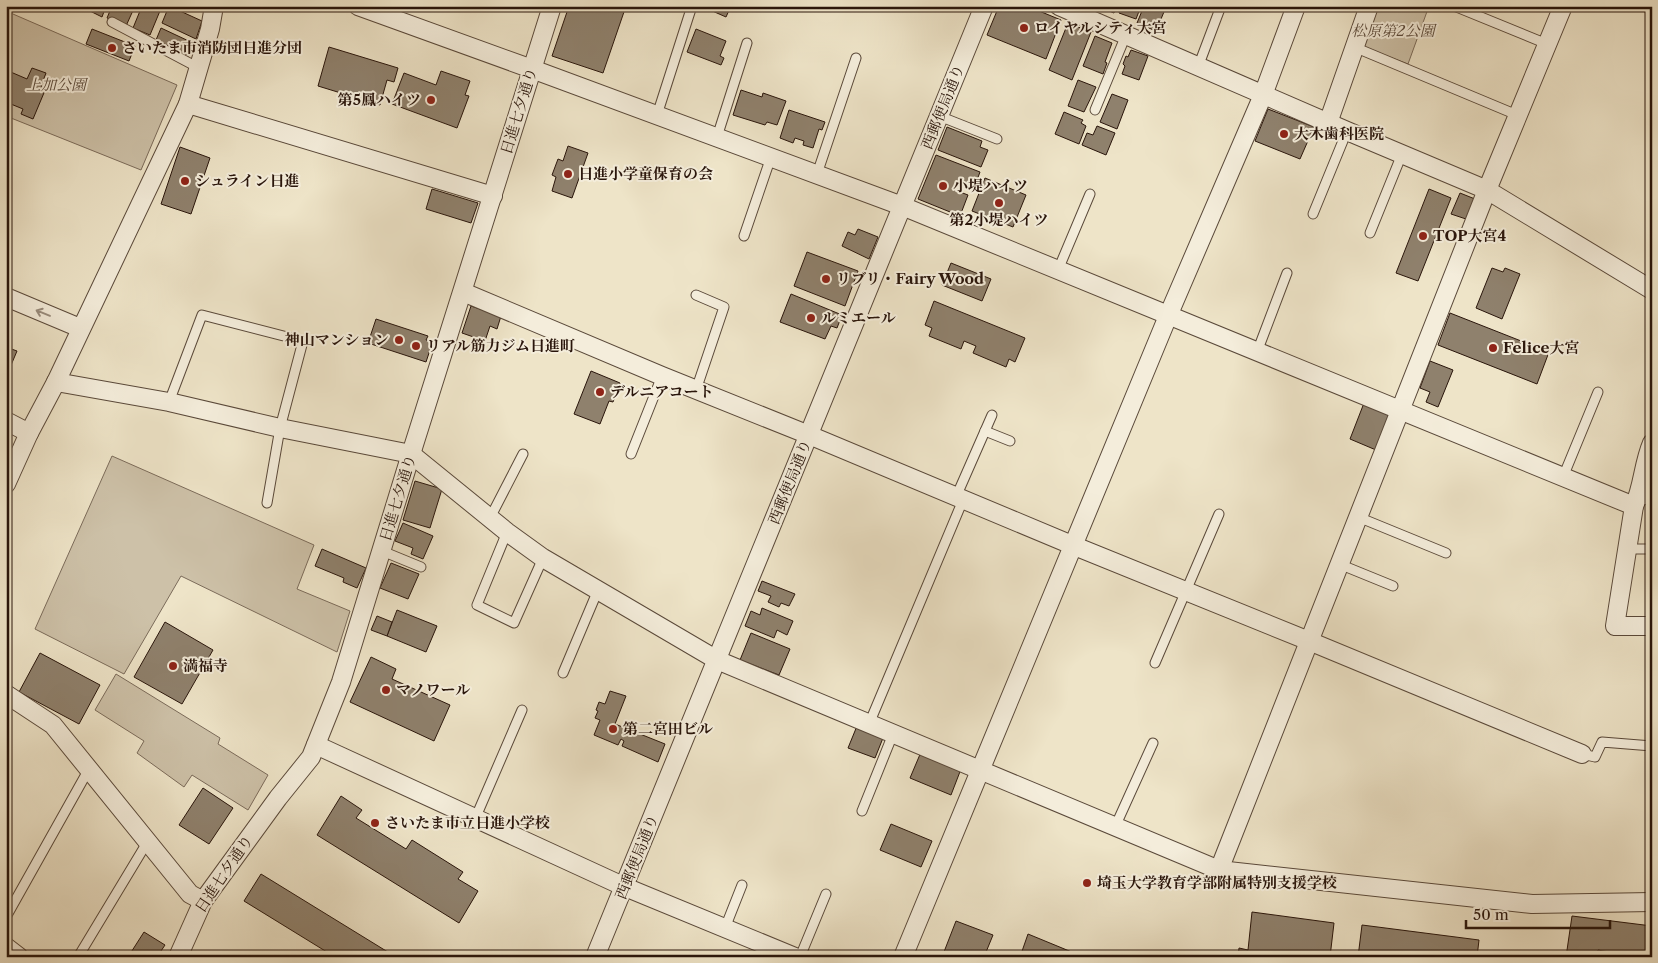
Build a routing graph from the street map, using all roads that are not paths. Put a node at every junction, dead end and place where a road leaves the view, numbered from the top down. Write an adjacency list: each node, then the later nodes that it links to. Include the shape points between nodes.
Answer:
1 (214, 6): 18 (street)
2 (358, 6): 20 (street)
3 (552, 6): 20 (street, 日進七夕通り)
4 (984, 6): 26 (street, 西郵便局通り)
5 (1059, 6): 13 (street)
6 (1220, 6): 19 (lane)
7 (1296, 6): 21 (street)
8 (1369, 6): 16 (street)
9 (1454, 6): 15 (lane)
10 (1563, 6): 15 (street)
11 (691, 9): 24 (lane)
12 (112, 22): 18 (lane)
13 (1126, 35): 19 (street); 23 (lane)
14 (748, 43): 29 (lane)
15 (1547, 44): 25 (street)
16 (1354, 47): 25 (lane); 27 (street)
17 (856, 58): 33 (lane)
18 (198, 68): 22 (street)
19 (1198, 68): 21 (street)
20 (532, 69): 24 (street); 36 (street, 日進七夕通り)
21 (1263, 96): 27 (street); 47 (street)
22 (188, 104): 36 (street); 48 (street)
23 (1095, 110)
24 (657, 115): 29 (street)
25 (1518, 115): 34 (street)
26 (939, 116): 30 (lane); 37 (street, 西郵便局通り)
27 (1328, 123): 28 (street)
28 (1347, 131): 31 (street); 38 (lane)
29 (716, 137): 32 (street)
30 (997, 139)
31 (1402, 154): 34 (street); 39 (lane)
32 (771, 157): 33 (street); 40 (lane)
33 (817, 174): 37 (street)
34 (1487, 190): 43 (street); 55 (street)
35 (1090, 194): 41 (lane)
36 (493, 196): 44 (street, 日進七夕通り)
37 (902, 206): 41 (street); 61 (street, 西郵便局通り)
38 (1312, 214)
39 (1370, 233)
40 (744, 236)
41 (1058, 270): 47 (street)
42 (1287, 274): 49 (lane)
43 (1652, 290)
44 (463, 292): 50 (street); 64 (street, 日進七夕通り)
45 (696, 296): 52 (lane, via 724,307)
46 (6, 297): 48 (street, one-way to 46)
47 (1168, 316): 49 (street); 76 (street)
48 (80, 328): 51 (street)
49 (1257, 352): 55 (street)
50 (662, 376): 52 (street); 66 (lane)
51 (56, 382): 54 (street); 60 (street)
52 (696, 390): 61 (street)
53 (1598, 392): 67 (lane)
54 (168, 402): 58 (street); 58 (lane, via 202,316 302,341)
55 (1400, 410): 67 (street); 73 (street)
56 (992, 415): 59 (lane)
57 (6, 421): 60 (street)
58 (280, 428): 64 (street); 71 (lane)
59 (985, 430): 62 (lane); 69 (lane)
60 (29, 433): 68 (street)
61 (809, 435): 69 (street); 89 (street, 西郵便局通り)
62 (1010, 441)
63 (1652, 443): 70 (street, via 1646,457)
64 (410, 454): 74 (street); 79 (street, 日進七夕通り)
65 (523, 454): 74 (lane)
66 (631, 454)
67 (1563, 477): 70 (street)
68 (6, 484)
69 (960, 498): 76 (street); 94 (lane)
70 (1641, 502): 77 (street)
71 (267, 503)
72 (1220, 514): 86 (lane)
73 (1358, 517): 80 (lane); 82 (street)
74 (490, 518): 75 (street)
75 (507, 532): 81 (street); 81 (lane, via 478,605 514,623)
76 (1072, 545): 86 (street); 101 (street)
77 (1626, 549): 78 (lane); 87 (street, via 1615,626)
78 (1652, 549)
79 (382, 551): 83 (lane); 97 (street, 日進七夕通り, via 341,682)
80 (1446, 553)
81 (543, 558): 85 (street)
82 (1339, 564): 84 (lane); 88 (street)
83 (421, 567)
84 (1393, 586)
85 (598, 590): 89 (street); 91 (lane)
86 (1186, 591): 88 (street); 90 (lane)
87 (1652, 626)
88 (1309, 641): 99 (street); 106 (street)
89 (717, 660): 94 (street); 108 (street, 西郵便局通り)
90 (1155, 663)
91 (563, 673)
92 (6, 694): 100 (street, via 53,725)
93 (522, 710): 103 (lane)
94 (869, 724): 95 (street)
95 (893, 734): 101 (street); 102 (lane)
96 (1153, 743): 104 (lane)
97 (316, 745): 103 (street); 110 (street, 日進七夕通り, via 311,757)
98 (1652, 746): 99 (lane, via 1602,742 1595,757)
99 (1582, 754)
100 (89, 769): 105 (street); 112 (lane)
101 (980, 770): 104 (street); 121 (street)
102 (862, 811)
103 (475, 819): 108 (street)
104 (1115, 827): 106 (street)
105 (148, 841): 110 (street, via 190,894); 116 (lane)
106 (1219, 870): 111 (street, via 1532,904)
107 (742, 885): 113 (lane)
108 (625, 887): 113 (street); 118 (street, 西郵便局通り)
109 (826, 894): 120 (lane)
110 (203, 901): 117 (street, 日進七夕通り)
111 (1652, 902)
112 (6, 918)
113 (725, 928): 119 (street)
114 (6, 948): 115 (street)
115 (19, 957)
116 (78, 957)
117 (178, 957)
118 (596, 957)
119 (795, 957)
120 (800, 957)
121 (903, 957)

